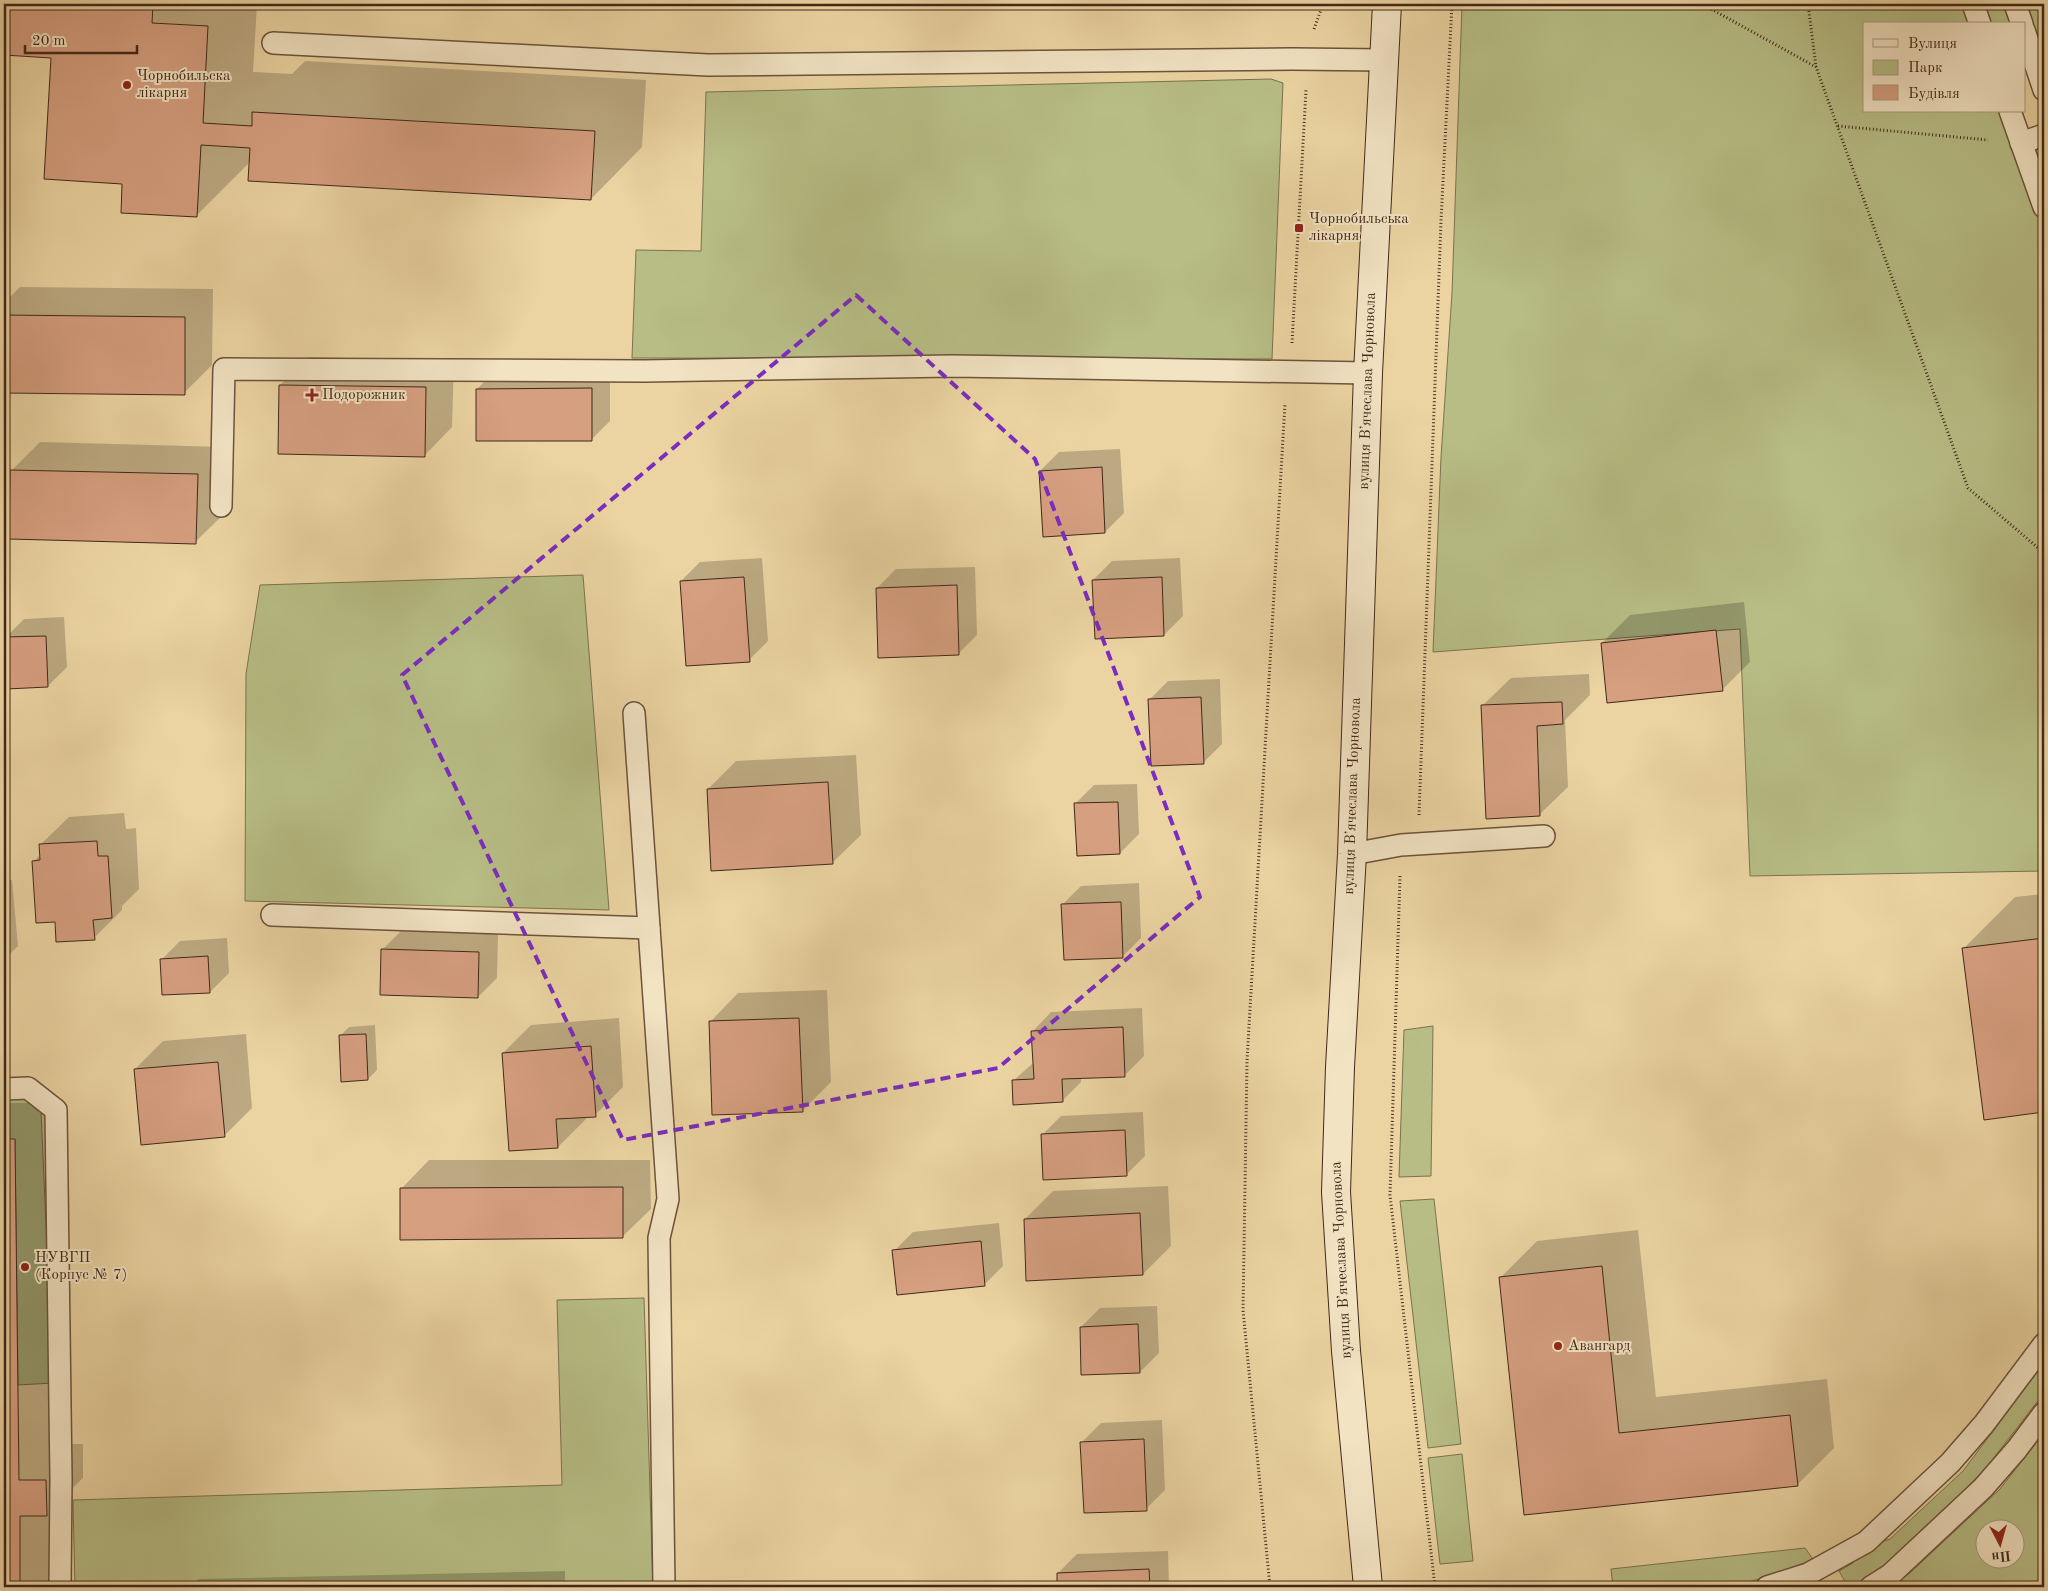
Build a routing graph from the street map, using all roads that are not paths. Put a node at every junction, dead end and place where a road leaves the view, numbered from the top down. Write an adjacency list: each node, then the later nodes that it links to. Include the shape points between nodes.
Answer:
1 (1387, 4): 8 (main road, вулиця Вʼячеслава Чорновола)
2 (1973, 4): 4 (lane)
3 (2015, 4): 5 (lane)
4 (1979, 22)
5 (2021, 22)
6 (2026, 36): 9 (lane)
7 (273, 43): 8 (lane, via 708,65)
8 (1384, 60): 14 (main road, вулиця Вʼячеслава Чорновола)
9 (2044, 90)
10 (2010, 112): 12 (lane)
11 (2044, 135): 12 (lane)
12 (2021, 142): 13 (lane)
13 (2044, 207)
14 (1368, 373): 15 (lane, via 952,366 644,371 224,368); 18 (main road, вулиця Вʼячеслава Чорновола)
15 (221, 506)
16 (634, 713): 20 (lane)
17 (1544, 836): 18 (lane, via 1401,845)
18 (1352, 854): 26 (main road, вулиця Вʼячеслава Чорновола, via 1336,1192 1346,1351)
19 (272, 915): 20 (lane)
20 (649, 928): 25 (lane, via 668,1199 659,1238)
21 (4, 1088): 24 (lane, via 28,1088 56,1110)
22 (2044, 1344): 27 (lane, via 1956,1456 1866,1542 1808,1574)
23 (2044, 1413): 28 (lane, via 1983,1488 1890,1575)
24 (60, 1587)
25 (664, 1587)
26 (1368, 1587)
27 (1767, 1587)
28 (1871, 1587)

